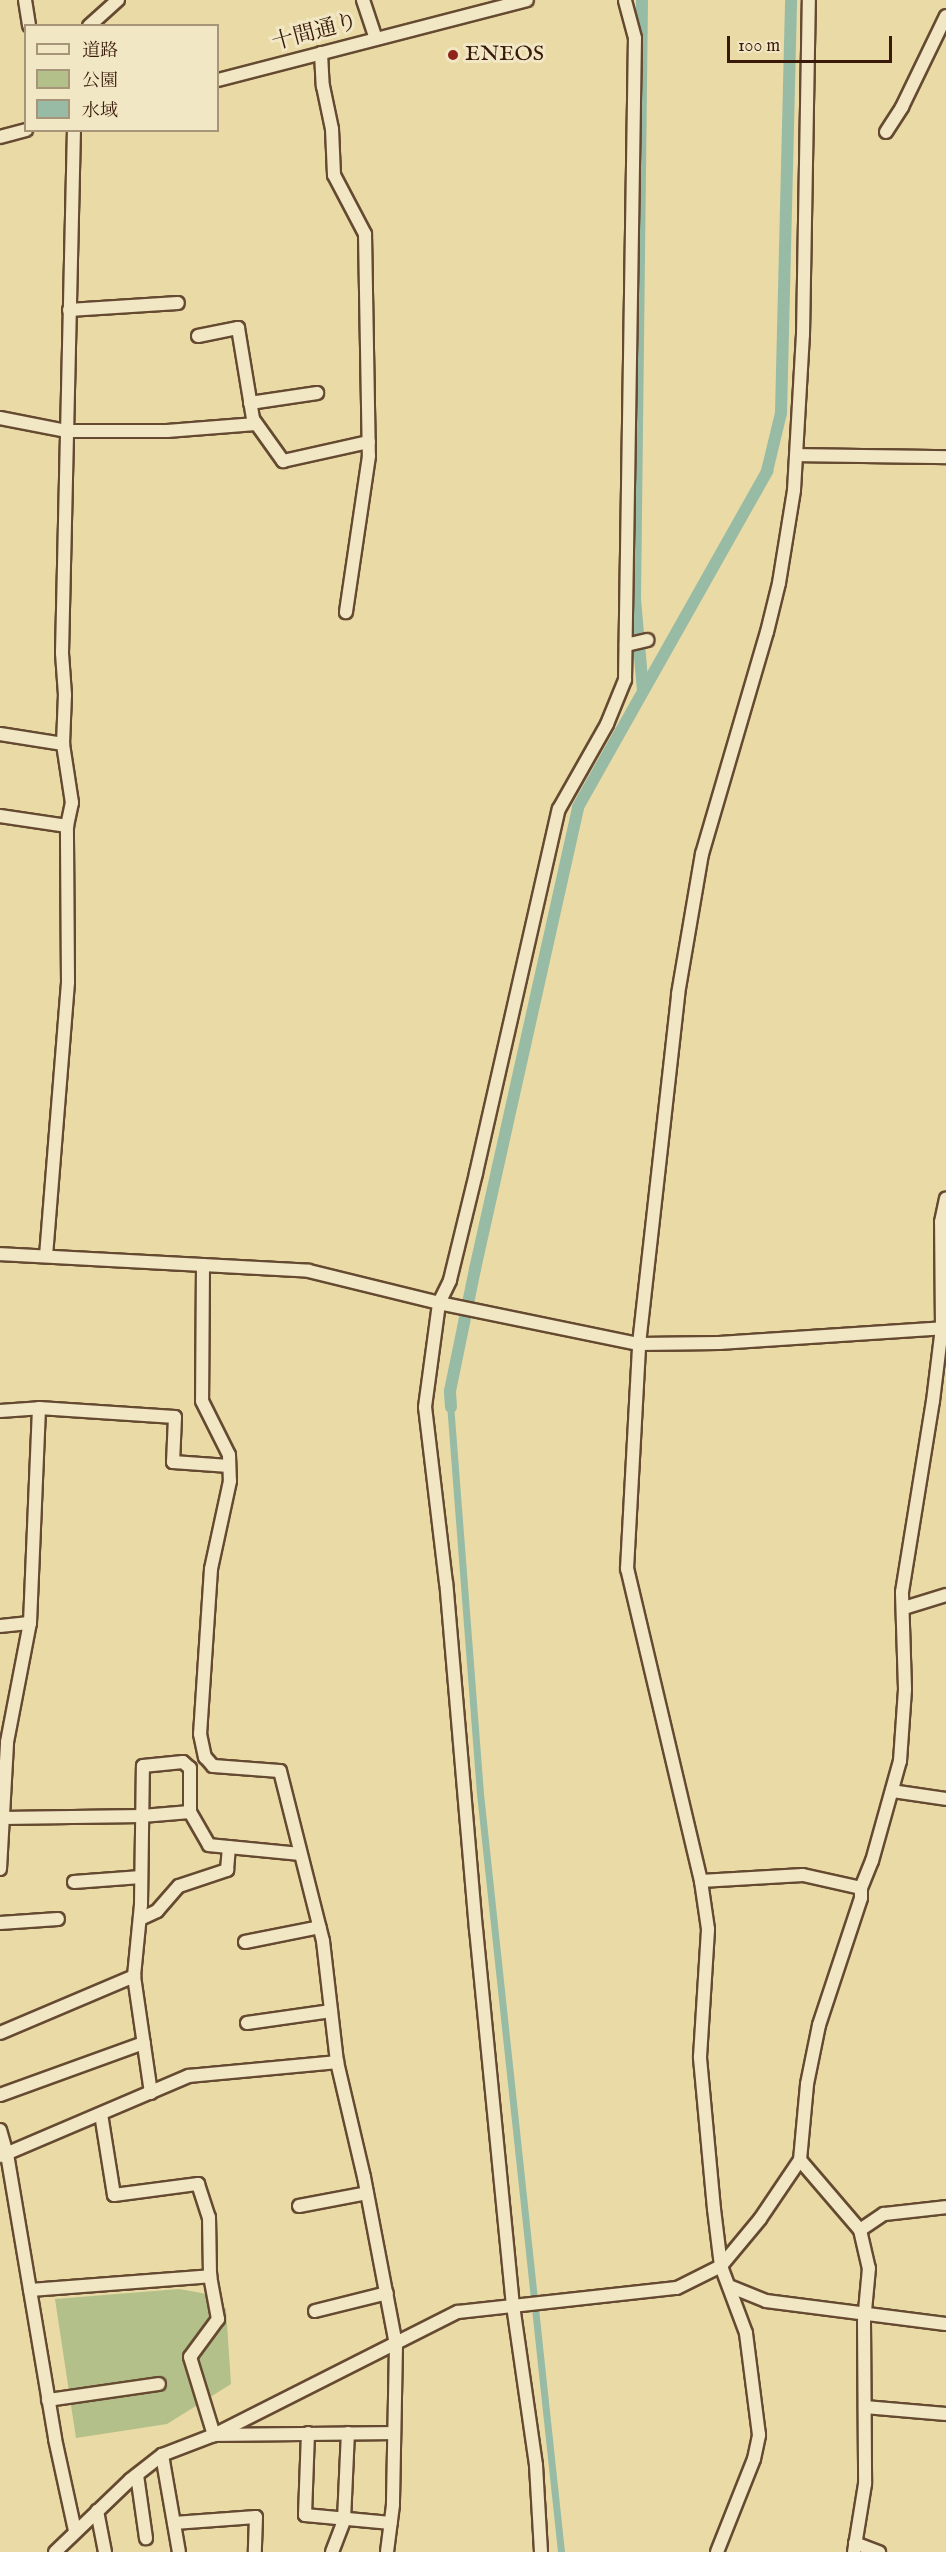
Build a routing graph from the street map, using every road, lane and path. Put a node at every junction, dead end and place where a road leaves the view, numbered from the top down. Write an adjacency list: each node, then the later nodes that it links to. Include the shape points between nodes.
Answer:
1 (25, 0): 8 (street)
2 (118, 0): 9 (street)
3 (363, 0): 10 (street)
4 (527, 0): 10 (street, 十間通り)
5 (625, 0): 30 (street, via 635,38)
6 (809, 0): 26 (street)
7 (946, 16): 15 (street)
8 (29, 24)
9 (91, 24)
10 (376, 39): 11 (street, 十間通り)
11 (321, 53): 12 (street, 十間通り); 25 (street, via 334,175 364,234)
12 (219, 80)
13 (24, 131): 16 (street)
14 (75, 132): 18 (street)
15 (886, 132)
16 (0, 137)
17 (178, 303): 18 (street)
18 (69, 310): 24 (street)
19 (198, 336): 21 (street, via 238,328)
20 (317, 393): 21 (street)
21 (250, 403): 23 (street)
22 (0, 418): 24 (street)
23 (256, 424): 24 (street, via 167,431); 25 (street, via 283,461)
24 (66, 430): 32 (street)
25 (369, 442): 28 (street)
26 (797, 455): 27 (street); 42 (street, via 779,583 702,854 678,994)
27 (946, 457)
28 (346, 612)
29 (647, 640): 30 (street)
30 (626, 645): 40 (street, via 625,680 607,724 559,809 476,1173 450,1280)
31 (0, 734): 32 (street)
32 (63, 744): 34 (street, via 72,802)
33 (0, 816): 34 (street)
34 (67, 826): 37 (street, via 68,982)
35 (946, 1199): 38 (street, via 941,1222)
36 (0, 1254): 37 (street)
37 (46, 1256): 39 (street)
38 (944, 1257): 41 (street)
39 (203, 1265): 40 (street, via 309,1271); 45 (street, via 202,1401 229,1455)
40 (439, 1303): 42 (street); 91 (street, via 425,1407 446,1583)
41 (942, 1328): 42 (street, via 718,1343); 47 (street, via 906,1560)
42 (639, 1344): 62 (street, via 627,1569)
43 (39, 1408): 44 (street); 45 (street, via 175,1417 173,1462); 48 (street)
44 (0, 1411)
45 (230, 1466): 59 (street, via 211,1569 200,1734 205,1757 213,1766 280,1771)
46 (946, 1595): 47 (street)
47 (904, 1608): 52 (street, via 905,1689 900,1761)
48 (30, 1623): 49 (street); 50 (street)
49 (0, 1626)
50 (4, 1743): 51 (street)
51 (2, 1787): 56 (street)
52 (892, 1791): 53 (street); 64 (street, via 873,1861)
53 (946, 1799)
54 (190, 1812): 55 (street); 55 (street, via 190,1768 183,1762 143,1766); 58 (street, via 209,1845)
55 (142, 1816): 56 (street); 61 (street)
56 (2, 1818): 57 (street)
57 (1, 1846): 60 (street)
58 (229, 1847): 59 (street); 66 (street, via 227,1870 180,1886 158,1911)
59 (300, 1854): 68 (street)
60 (0, 1869)
61 (141, 1877): 63 (street); 66 (street)
62 (701, 1881): 64 (street, via 803,1875); 86 (street, via 708,1929 700,2056)
63 (74, 1882)
64 (861, 1888): 81 (street, via 819,2025 807,2084)
65 (58, 1919): 67 (street)
66 (140, 1919): 70 (street)
67 (0, 1923)
68 (320, 1927): 69 (street); 71 (street)
69 (245, 1942)
70 (134, 1976): 73 (street); 74 (street)
71 (331, 2011): 72 (street); 75 (street)
72 (247, 2023)
73 (0, 2033)
74 (144, 2043): 76 (street); 77 (street)
75 (337, 2062): 76 (street, via 189,2076); 82 (street)
76 (151, 2093): 78 (street)
77 (0, 2095)
78 (101, 2114): 80 (street); 87 (street, via 114,2195 198,2184 209,2217)
79 (0, 2130): 80 (street)
80 (3, 2156): 89 (street)
81 (800, 2160): 85 (street); 86 (street)
82 (367, 2193): 83 (street); 90 (street)
83 (299, 2206)
84 (946, 2207): 85 (street, via 884,2214)
85 (860, 2230): 93 (street, via 869,2268)
86 (722, 2266): 88 (street); 91 (street, via 677,2288)
87 (210, 2276): 89 (street); 103 (street, via 218,2319 190,2357)
88 (729, 2286): 93 (street, via 766,2301); 120 (street, via 746,2333 759,2435 754,2459)
89 (30, 2290): 97 (street)
90 (387, 2293): 92 (street); 95 (street)
91 (513, 2306): 95 (street, via 458,2312); 119 (street, via 536,2465)
92 (315, 2312)
93 (865, 2316): 94 (street); 98 (street)
94 (946, 2324)
95 (396, 2345): 102 (street); 103 (street)
96 (159, 2384): 97 (street)
97 (48, 2400): 110 (street)
98 (865, 2407): 99 (street); 112 (street, via 865,2484)
99 (946, 2414)
100 (308, 2433): 101 (street); 103 (street); 107 (street, via 305,2515)
101 (348, 2433): 102 (street); 107 (street)
102 (393, 2433): 109 (street)
103 (214, 2435): 104 (street)
104 (162, 2455): 105 (street); 108 (street)
105 (137, 2475): 106 (street); 111 (street)
106 (97, 2511): 110 (street); 114 (street)
107 (344, 2517): 109 (street); 117 (street)
108 (174, 2523): 115 (street); 116 (street, via 256,2517)
109 (391, 2523): 118 (street)
110 (75, 2531): 113 (street)
111 (146, 2538)
112 (855, 2548): 121 (street)
113 (55, 2552)
114 (105, 2552)
115 (179, 2552)
116 (255, 2552)
117 (332, 2552)
118 (387, 2552)
119 (541, 2552)
120 (717, 2552)
121 (879, 2552)

